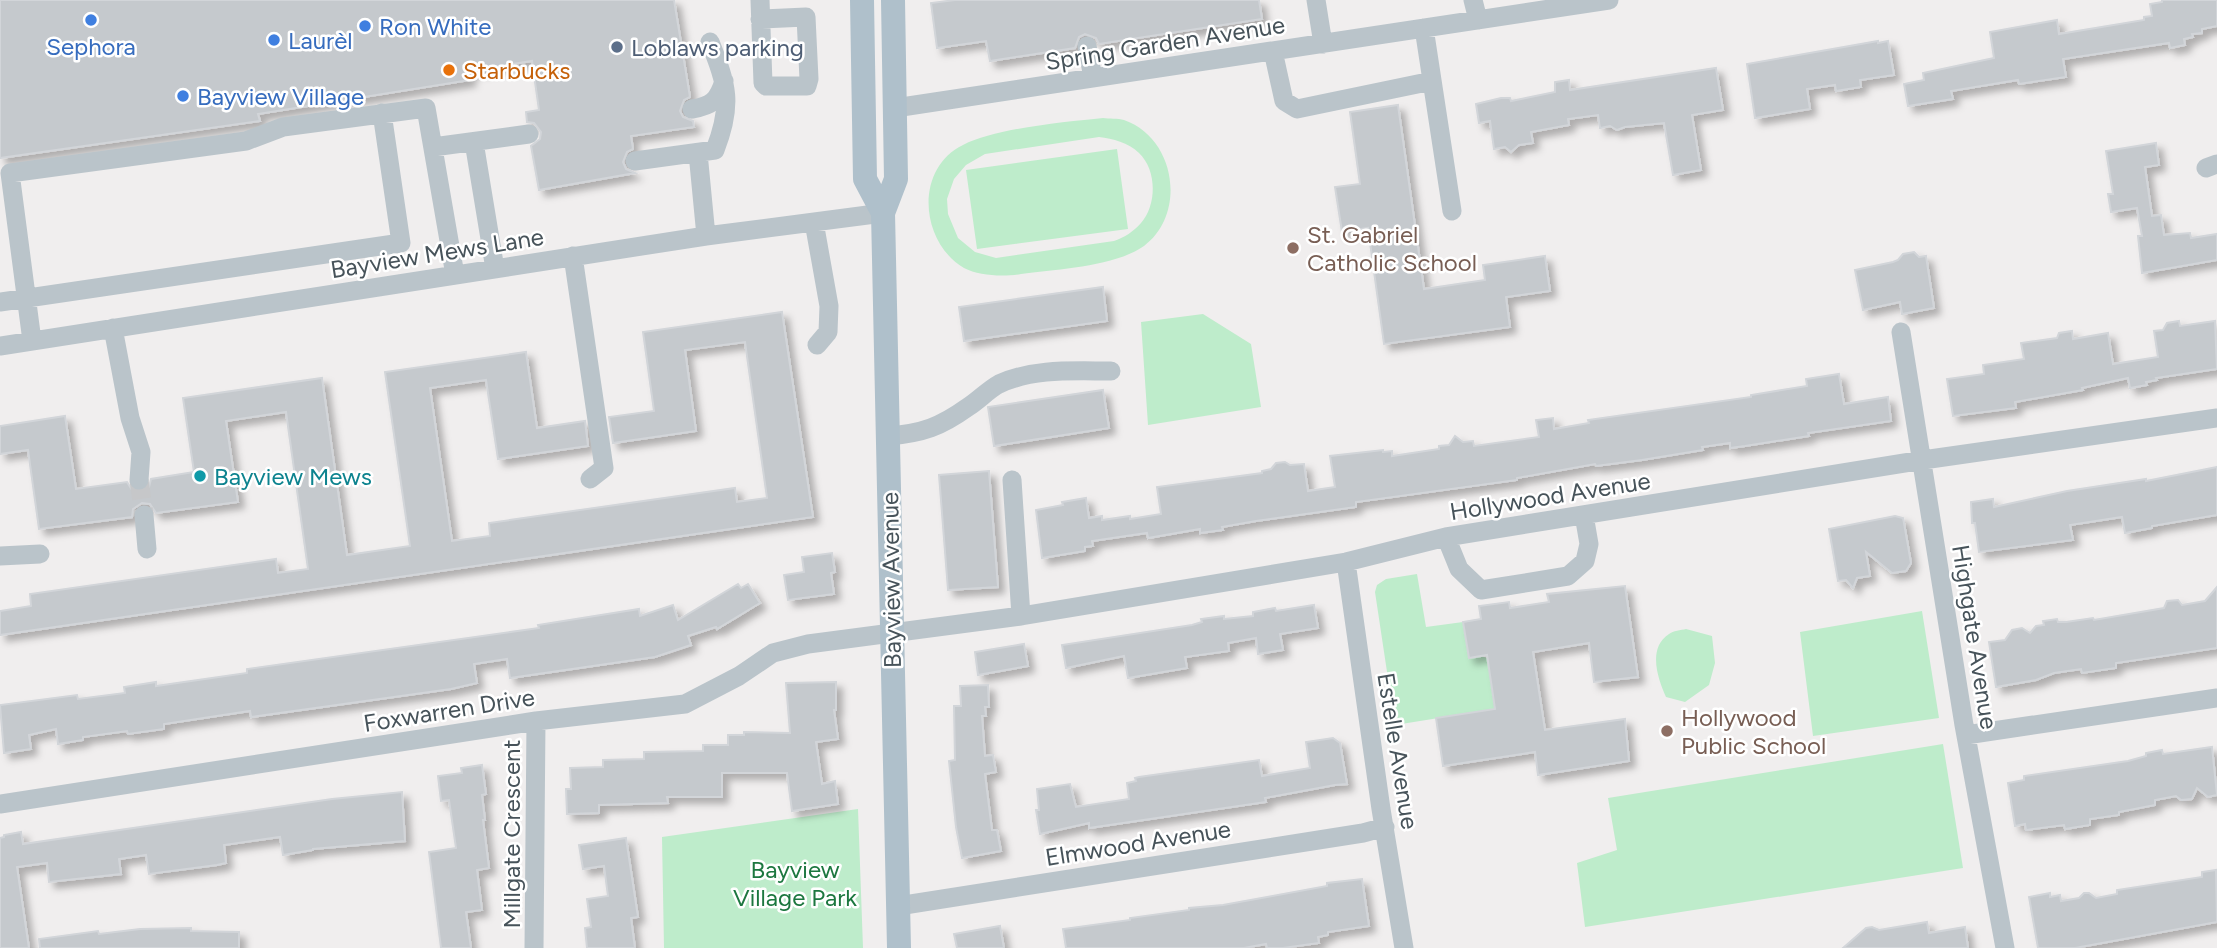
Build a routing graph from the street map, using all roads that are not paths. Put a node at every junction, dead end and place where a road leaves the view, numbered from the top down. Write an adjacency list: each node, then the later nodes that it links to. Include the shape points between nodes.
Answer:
1 (893, 0): 16 (main road, Bayview Avenue)
2 (1316, 0): 10 (street)
3 (1474, 0): 7 (street)
4 (1609, 0): 5 (street, Spring Garden Avenue)
5 (1577, 2): 7 (street, Spring Garden Avenue)
6 (862, 4): 16 (main road, via 880,56 882,99); 25 (main road, Bayview Avenue, via 865,179)
7 (1478, 20): 8 (street, Spring Garden Avenue)
8 (1424, 28): 10 (street, Spring Garden Avenue); 15 (street)
9 (710, 41): 14 (street)
10 (1323, 44): 12 (street, Spring Garden Avenue)
11 (1087, 46): 13 (street)
12 (1273, 51): 13 (street, Spring Garden Avenue); 15 (street, via 1284,101 1297,109)
13 (1093, 78): 16 (street, Spring Garden Avenue)
14 (724, 80): 17 (street, via 711,104); 22 (street, via 724,129 715,150)
15 (1432, 81): 24 (street)
16 (895, 108): 25 (main road, Bayview Avenue, via 896,179)
17 (692, 109)
18 (382, 113): 21 (street, via 426,108); 31 (street, via 284,127 246,141 10,173); 31 (street, via 401,243)
19 (529, 134): 20 (street)
20 (474, 142): 21 (street); 29 (street)
21 (433, 147): 30 (street)
22 (698, 153): 23 (street); 27 (street)
23 (635, 161)
24 (1452, 211)
25 (883, 213): 26 (street, Bayview Mews Lane); 40 (main road, Bayview Avenue)
26 (814, 222): 27 (street, Bayview Mews Lane); 36 (street, via 829,306 828,332)
27 (706, 236): 28 (street, Bayview Mews Lane)
28 (573, 256): 29 (street, Bayview Mews Lane); 42 (street, via 604,468)
29 (495, 269): 30 (street, Bayview Mews Lane)
30 (455, 275): 33 (street, Bayview Mews Lane)
31 (27, 298): 32 (street); 35 (street)
32 (0, 302)
33 (113, 328): 35 (street, Bayview Mews Lane); 43 (street, via 141,452)
34 (1901, 332): 41 (street, Highgate Avenue)
35 (32, 341): 37 (street, Bayview Mews Lane)
36 (817, 345)
37 (0, 346)
38 (1111, 371): 40 (street, via 1031,372 997,385 930,430)
39 (2217, 418): 41 (street, Hollywood Avenue)
40 (888, 436): 53 (main road, Bayview Avenue)
41 (1923, 460): 46 (street, Hollywood Avenue); 56 (street, Highgate Avenue)
42 (590, 479)
43 (139, 480)
44 (1013, 480): 52 (street)
45 (144, 515): 48 (street)
46 (1584, 515): 47 (street, Hollywood Avenue); 47 (street, via 1589,544 1585,561 1568,576 1481,590 1459,569)
47 (1446, 537): 51 (street, Hollywood Avenue)
48 (147, 549)
49 (40, 554): 50 (street)
50 (0, 556)
51 (1346, 562): 52 (street, Hollywood Avenue); 58 (street, Estelle Avenue)
52 (1021, 616): 53 (street, Hollywood Avenue)
53 (892, 633): 55 (street, Foxwarren Drive, via 773,653 685,704); 59 (main road, Bayview Avenue)
54 (2217, 698): 56 (street)
55 (536, 721): 57 (street, Foxwarren Drive); 60 (street, Millgate Crescent)
56 (1966, 735): 63 (street, Highgate Avenue)
57 (0, 804)
58 (1385, 827): 59 (street, Elmwood Avenue); 62 (street, Estelle Avenue)
59 (898, 906): 61 (main road, Bayview Avenue)
60 (534, 948)
61 (899, 948)
62 (1404, 948)
63 (2005, 948)

